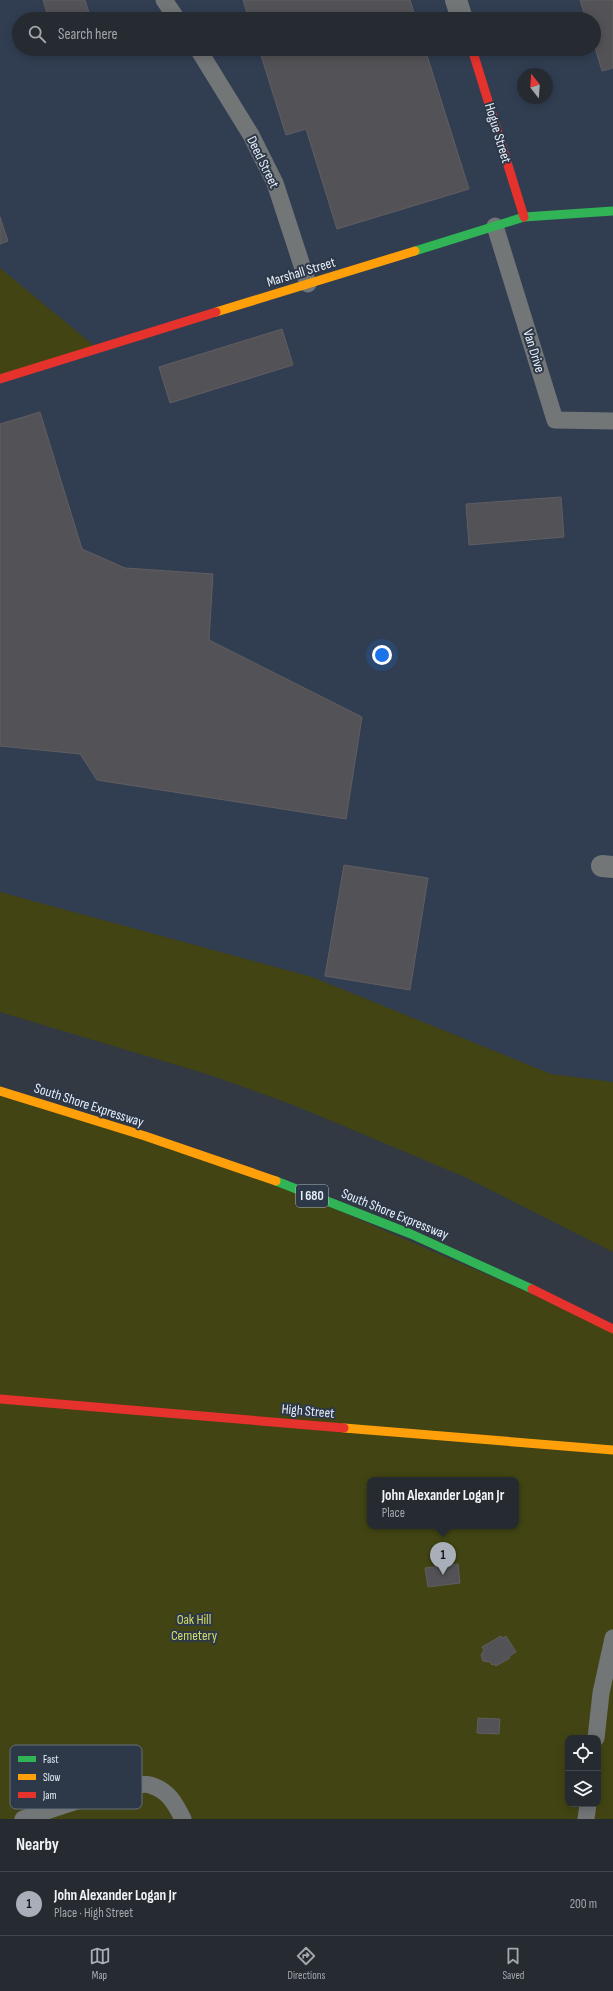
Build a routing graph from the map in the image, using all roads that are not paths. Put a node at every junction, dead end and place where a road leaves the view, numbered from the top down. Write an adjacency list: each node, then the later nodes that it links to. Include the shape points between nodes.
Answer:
1 (164, 0): 3 (lane)
2 (456, 0): 4 (street)
3 (172, 12)
4 (460, 12)
5 (202, 56): 10 (lane, Deed Street, via 251,135 275,183)
6 (474, 56): 8 (main road, Hogue Street)
7 (613, 211): 8 (main road, Marshall Street)
8 (524, 217): 9 (main road, Marshall Street)
9 (495, 226): 10 (main road, Marshall Street); 12 (lane, Van Drive, via 555,420)
10 (308, 284): 11 (main road, Marshall Street)
11 (0, 380)
12 (613, 421)
13 (0, 1091): 14 (main road, South Shore Expressway / I 680, via 230,1164 381,1222 514,1280)
14 (613, 1329)
15 (0, 1399): 16 (main road, High Street)
16 (613, 1450)
17 (613, 1638): 18 (lane, via 601,1693)
18 (596, 1735)
19 (142, 1785): 23 (lane, via 148,1784 162,1790 173,1800)
20 (588, 1807): 24 (lane)
21 (55, 1809): 22 (lane)
22 (23, 1819)
23 (183, 1819)
24 (586, 1819)

